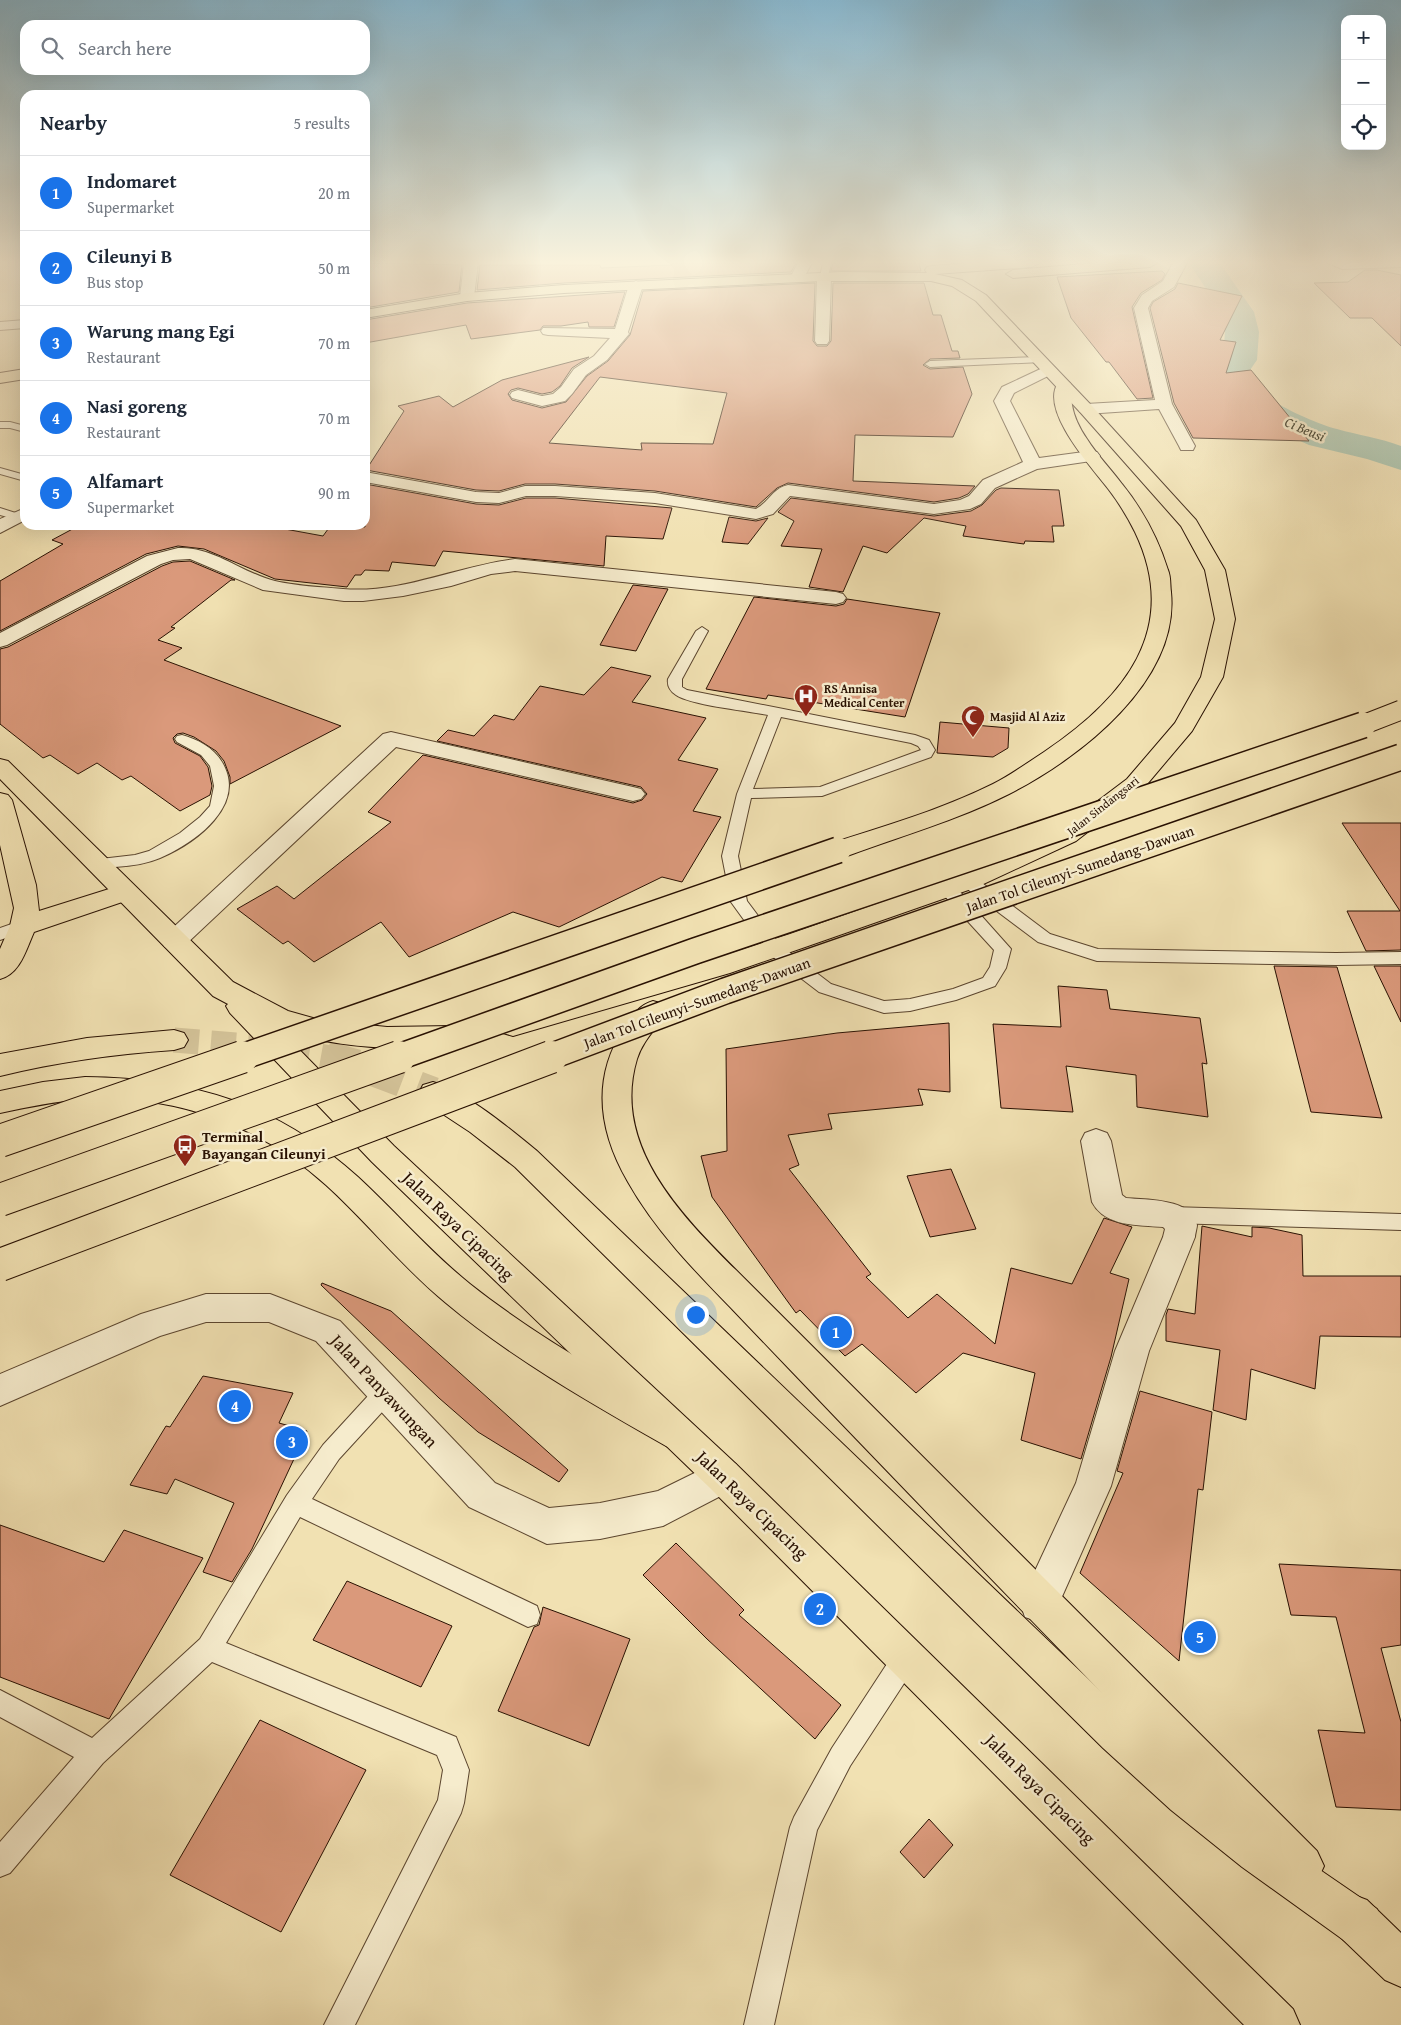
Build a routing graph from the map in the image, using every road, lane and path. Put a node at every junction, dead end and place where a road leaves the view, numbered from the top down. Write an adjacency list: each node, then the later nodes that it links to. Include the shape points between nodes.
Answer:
1 (601, 358): 8 (street, via 586,366 564,394 555,400 545,402)
2 (1037, 358): 5 (highway, Jalan Sindangsari)
3 (1153, 358): 9 (street)
4 (930, 364): 5 (lane)
5 (1051, 372): 10 (highway, Jalan Sindangsari); 14 (highway, via 1068,421); 15 (street, via 1008,390 1002,401)
6 (20, 375): 7 (highway)
7 (0, 378)
8 (518, 395)
9 (1164, 404): 10 (street); 13 (street)
10 (1086, 409): 35 (highway, Jalan Sindangsari, via 1189,524 1215,570 1225,619 1212,677 1184,726 1134,784 1066,836)
11 (0, 425): 12 (lane)
12 (20, 428)
13 (1187, 446)
14 (1091, 456): 15 (street); 49 (highway, bridge, via 1131,508 1157,558 1163,606 1160,632 1134,684 1106,716 1066,749 1002,789 940,813)
15 (1033, 464): 18 (street, via 989,484 975,500 964,505 924,508 788,490 768,511 756,514 655,498 555,491 525,491 500,498 476,497)
16 (0, 471): 17 (lane)
17 (20, 477)
18 (370, 478)
19 (0, 511): 20 (lane)
20 (20, 515)
21 (20, 516): 22 (street)
22 (0, 527)
23 (836, 598): 25 (street, via 515,565 489,568 403,590 344,594 270,586 185,553 154,560)
24 (702, 631): 27 (lane, via 675,679 677,690 688,696)
25 (0, 641)
26 (1401, 710): 51 (highway, bridge, via 1345,732 695,951)
27 (776, 712): 32 (lane); 32 (lane, via 915,739 928,750 926,754 822,791)
28 (182, 739): 34 (lane, via 208,754 216,767 224,786 217,808 168,848 148,857)
29 (1401, 757): 54 (highway, Jalan Tol Cileunyi–Sumedang–Dawuan, bridge, via 725,991)
30 (0, 766): 34 (highway)
31 (633, 794): 39 (street, via 391,739)
32 (744, 794): 40 (lane, via 730,856 740,902)
33 (0, 800): 38 (highway, via 26,908)
34 (98, 864): 37 (highway)
35 (968, 881): 36 (highway, Jalan Sindangsari); 41 (lane, via 1044,938 1097,955)
36 (947, 888): 40 (highway, Jalan Sindangsari); 40 (lane, via 1002,949 998,968 989,982 956,994 910,1005 884,1007 824,988)
37 (124, 892): 38 (highway); 39 (highway)
38 (12, 930): 43 (highway, via 10,957)
39 (174, 941): 44 (highway)
40 (774, 948): 42 (highway, Jalan Sindangsari)
41 (1401, 958)
42 (721, 966): 44 (highway, via 523,1024 452,1036 375,1037 306,1026 262,1010); 60 (highway, via 686,986 647,1017 632,1038 623,1056 616,1102 618,1126 626,1150 659,1206 722,1278)
43 (0, 970)
44 (223, 989): 57 (highway, Jalan Raya Cipacing, via 383,1154)
45 (174, 1040): 46 (highway, via 79,1048)
46 (0, 1065)
47 (433, 1094): 67 (highway, via 466,1112 526,1159 1117,1734 1257,1852)
48 (0, 1102): 57 (highway, via 48,1091 117,1087 188,1097 258,1122 324,1165 427,1266 493,1321 576,1377)
49 (0, 1141)
50 (1096, 1141): 52 (street, via 1108,1202 1120,1210)
51 (0, 1200)
52 (1171, 1215): 53 (lane); 60 (street, via 1181,1225 1179,1237 1132,1351 1094,1486)
53 (1401, 1222)
54 (0, 1266)
55 (0, 1390): 56 (street, Jalan Panyawungan, via 153,1324 206,1308 270,1308 328,1331)
56 (386, 1392): 58 (street, Jalan Panyawungan, via 482,1496 547,1526 600,1521 663,1508); 59 (lane, via 331,1452)
57 (678, 1434): 58 (highway, Jalan Raya Cipacing)
58 (724, 1476): 63 (highway, Jalan Raya Cipacing)
59 (295, 1503): 61 (lane); 62 (lane)
60 (1039, 1603): 67 (highway)
61 (528, 1614)
62 (209, 1648): 65 (lane); 69 (lane, via 446,1746 456,1770 451,1803)
63 (907, 1656): 70 (lane, via 840,1757 804,1827); 71 (highway, Jalan Raya Cipacing)
64 (0, 1702): 65 (lane)
65 (94, 1754): 66 (lane)
66 (0, 1863)
67 (1361, 1925): 68 (highway)
68 (1401, 1964)
69 (339, 2025)
70 (759, 2025)
71 (1277, 2025)

